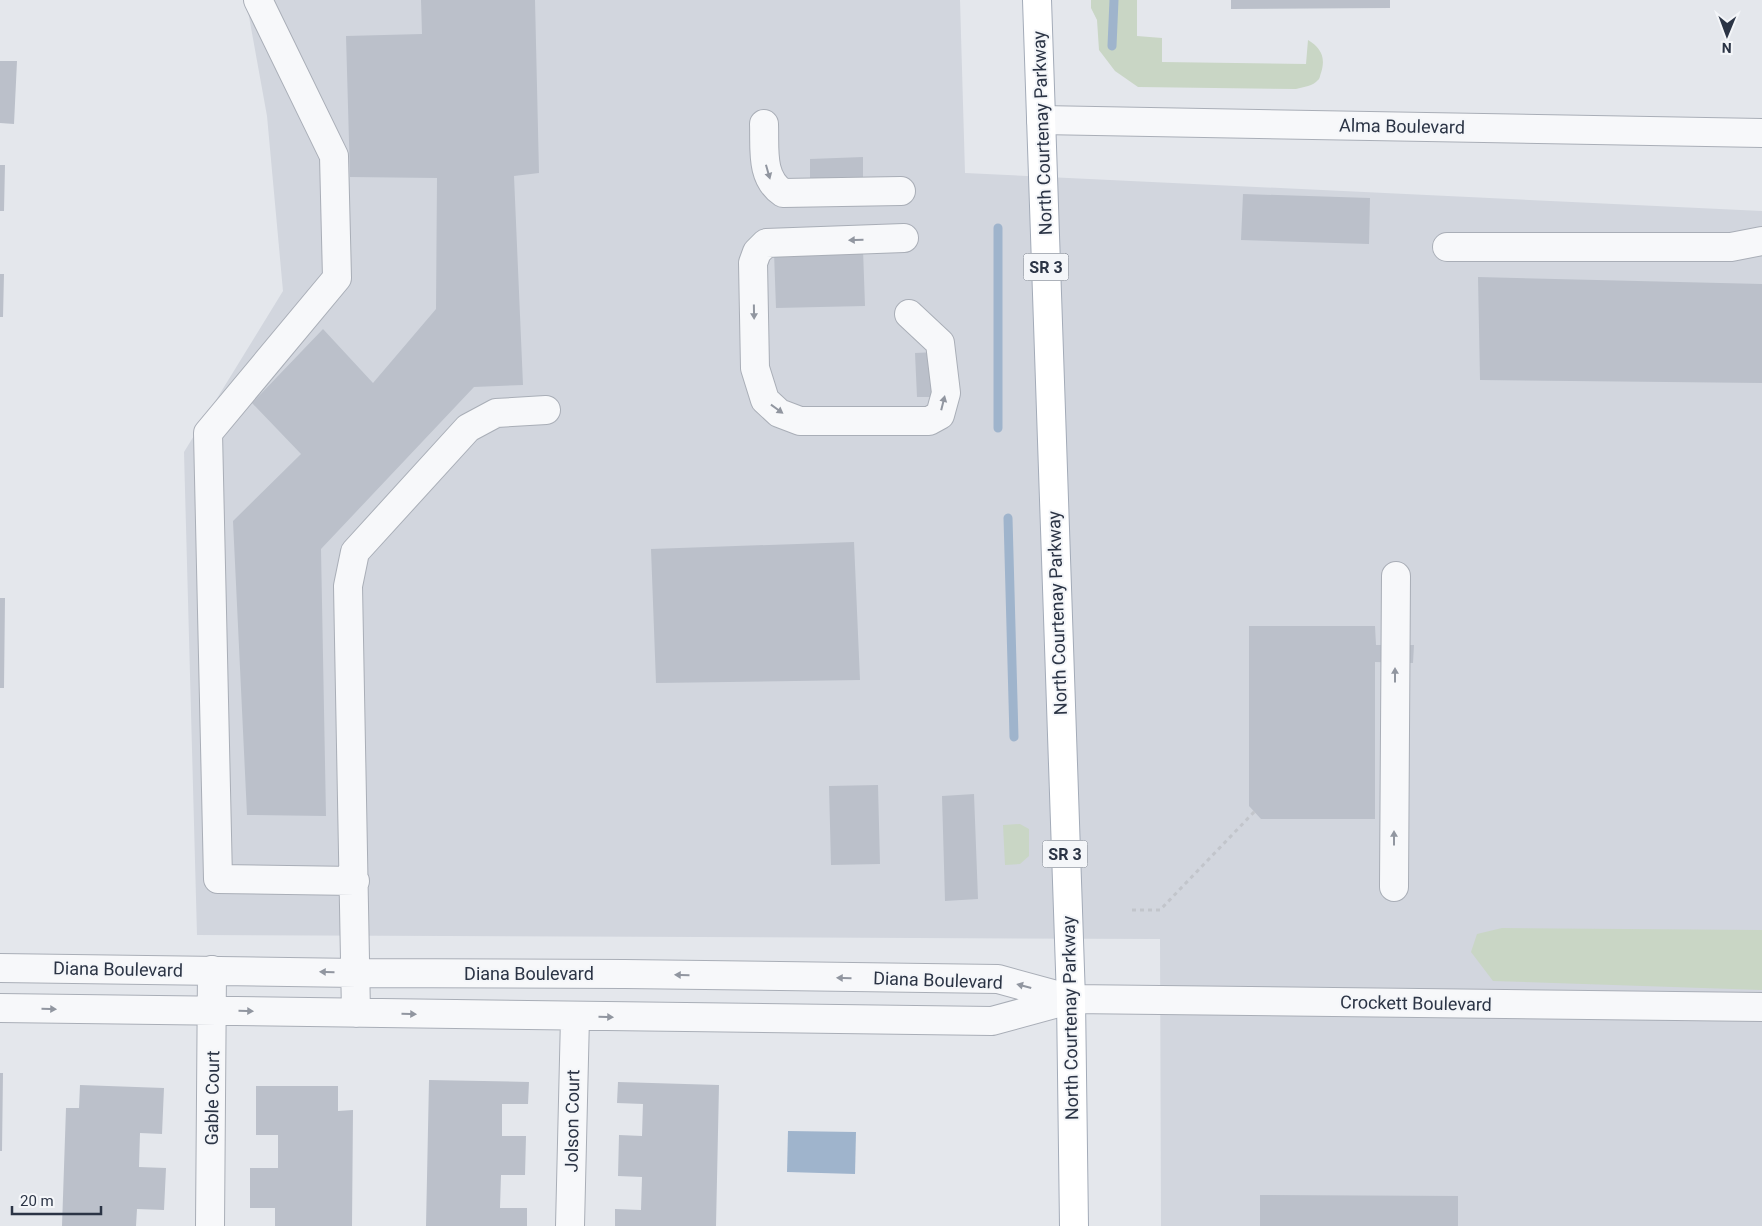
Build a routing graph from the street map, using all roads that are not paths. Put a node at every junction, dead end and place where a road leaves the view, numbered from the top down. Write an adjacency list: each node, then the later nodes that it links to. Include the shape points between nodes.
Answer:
1 (258, 0): 13 (street, via 334,156 337,278 208,433 218,880)
2 (1037, 0): 3 (main road, North Courtenay Parkway / SR 3)
3 (1041, 120): 5 (street, Alma Boulevard); 19 (main road, North Courtenay Parkway / SR 3)
4 (764, 124): 6 (street, one-way to 6, via 767,174 783,193)
5 (1762, 133)
6 (901, 191)
7 (904, 238): 10 (street, one-way to 10, via 766,243 757,252 753,263 755,368 765,400 779,413 800,420 929,421 940,415 946,392 940,343)
8 (1762, 241): 9 (street, via 1731,247)
9 (1447, 247)
10 (909, 314)
11 (546, 410): 13 (street, via 496,413 468,428 355,552 348,586)
12 (1396, 576): 14 (street, one-way to 12)
13 (355, 881): 17 (street)
14 (1394, 887)
15 (0, 968): 16 (street, Diana Boulevard)
16 (212, 970): 17 (street, Diana Boulevard, one-way to 16); 22 (street, Gable Court)
17 (356, 973): 18 (street, Diana Boulevard, one-way to 17); 23 (street)
18 (791, 977): 19 (street, Diana Boulevard, one-way to 18, via 998,979); 25 (street)
19 (1070, 999): 20 (street, Crockett Boulevard); 25 (street, Diana Boulevard, via 992,1021); 28 (main road, North Courtenay Parkway / SR 3)
20 (1762, 1007)
21 (0, 1008): 22 (street, Diana Boulevard, one-way to 22)
22 (213, 1010): 23 (street, Diana Boulevard, one-way to 23); 26 (street, Gable Court)
23 (356, 1013): 24 (street, Diana Boulevard, one-way to 24)
24 (575, 1017): 25 (street, Diana Boulevard, one-way to 25); 27 (street, Jolson Court)
25 (791, 1019)
26 (210, 1226)
27 (570, 1226)
28 (1074, 1226)

